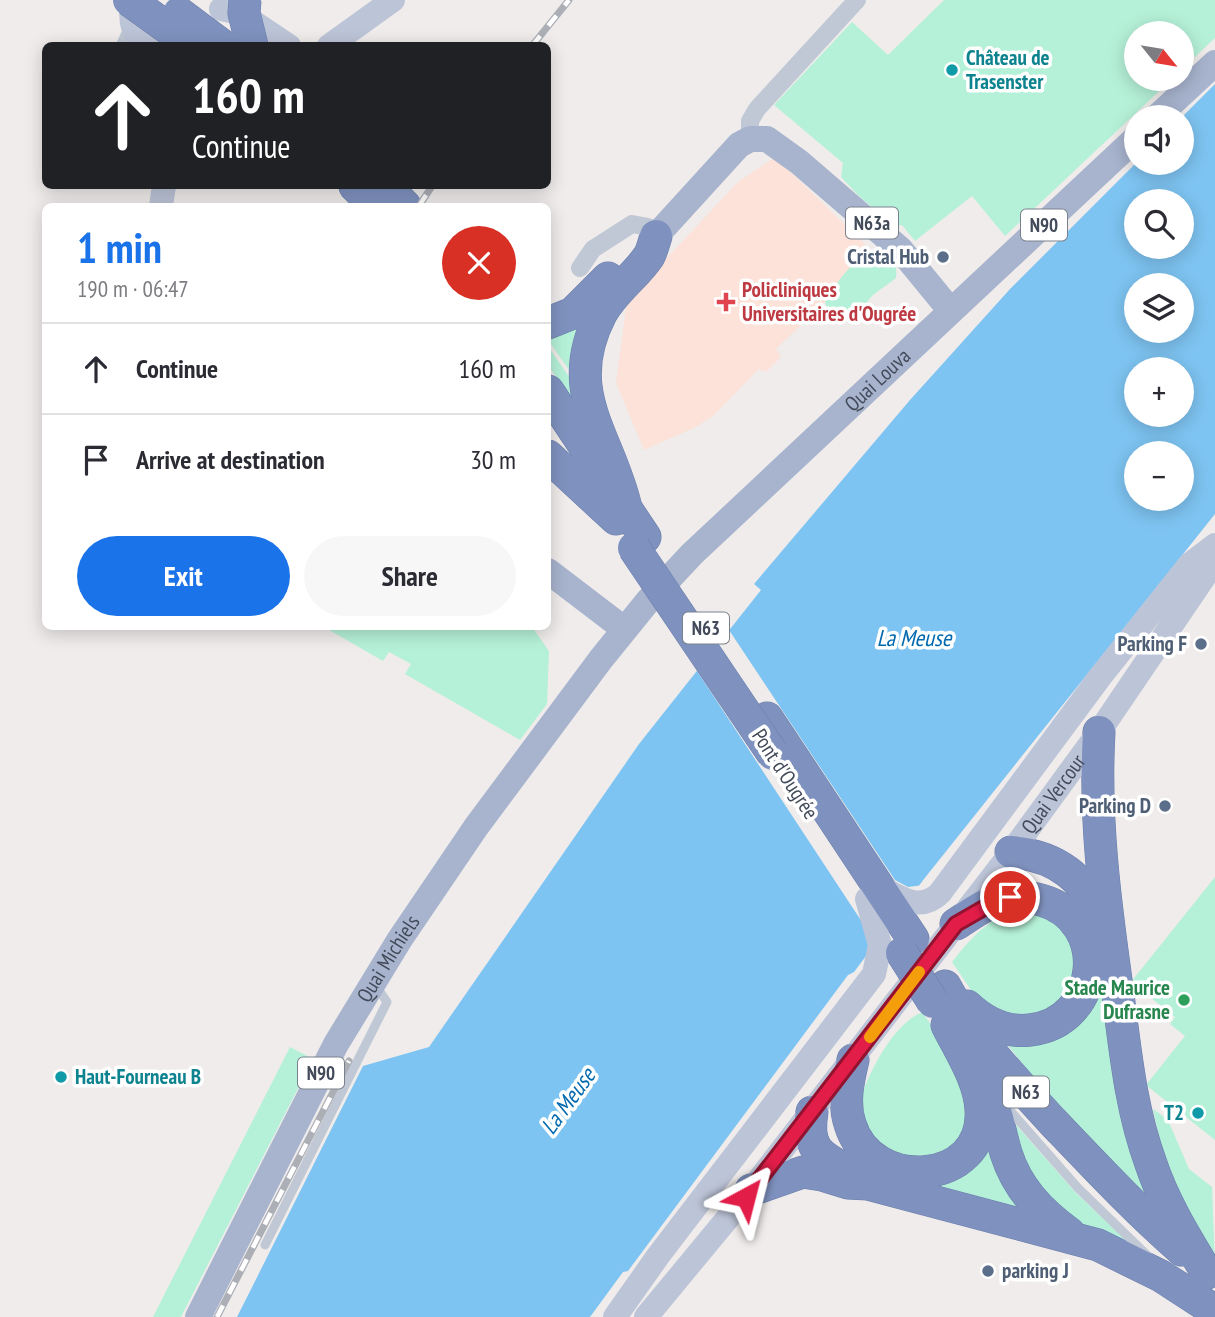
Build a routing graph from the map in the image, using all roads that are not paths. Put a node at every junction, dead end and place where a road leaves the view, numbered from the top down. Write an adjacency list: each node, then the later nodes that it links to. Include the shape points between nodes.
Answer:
1 (161, 0): 10 (highway, bridge)
2 (393, 0): 13 (main road)
3 (857, 0): 16 (street, via 757,109 750,121)
4 (228, 3): 9 (main road); 11 (highway, bridge, via 244,13); 12 (main road)
5 (131, 7): 6 (lane); 7 (main road, via 137,36); 8 (highway, bridge)
6 (121, 42)
7 (144, 42)
8 (187, 42)
9 (206, 42)
10 (218, 42)
11 (251, 42)
12 (283, 42)
13 (335, 42)
14 (1215, 62): 15 (main road)
15 (1170, 105)
16 (750, 139): 22 (main road, via 739,145); 24 (main road, N63a, via 767,139 781,148 870,221 900,249)
17 (1124, 149): 24 (main road, Quai Louva / N90)
18 (358, 189): 20 (highway)
19 (388, 189): 21 (highway)
20 (373, 203)
21 (402, 203)
22 (656, 236): 23 (street, via 648,228 632,224 593,249); 25 (highway, via 638,245 578,310); 29 (highway, via 649,256 601,314 586,363 589,408 620,481)
23 (580, 268)
24 (950, 310): 33 (main road, Quai Louva / N90, via 692,554)
25 (551, 322)
26 (551, 396): 29 (highway, N63)
27 (551, 422): 29 (highway, N63)
28 (551, 458): 29 (highway)
29 (621, 513): 36 (highway, Pont d'Ougrée / N63, bridge)
30 (1215, 545): 36 (main road, via 1190,564 1100,677 935,898 910,902)
31 (1215, 561): 34 (main road, Quai Vercour)
32 (551, 573): 33 (main road)
33 (624, 629): 39 (main road, Quai Michiels / N90, via 471,834)
34 (1099, 732): 35 (main road, Quai Vercour); 37 (highway, via 1096,780)
35 (1011, 852): 37 (highway, via 1047,859 1072,874); 38 (main road, Quai Vercour)
36 (873, 892): 40 (highway, Pont d'Ougrée / N63); 50 (main road, via 880,945 874,974)
37 (1108, 919): 48 (highway, via 1136,1120 1151,1167)
38 (956, 924): 40 (highway, via 1010,897 1054,905 1081,928 1088,950 1088,979 1084,993 1068,1013 1050,1024 1025,1030 1014,1031 971,1009); 41 (main road, Quai Vercour)
39 (373, 982): 47 (lane, via 387,1002); 49 (main road, Quai Michiels / N90)
40 (942, 1004): 41 (highway, via 981,1112 977,1134 967,1151 944,1167 902,1172 863,1147 847,1110); 42 (highway, N63); 48 (highway, N63, via 958,1009 1021,1087)
41 (853, 1060): 43 (main road, Quai Vercour)
42 (976, 1070): 46 (highway, N63, via 991,1098 1018,1181 1040,1210); 48 (lane, via 1078,1188)
43 (812, 1112): 44 (highway, via 811,1139 822,1156); 45 (main road, Quai Vercour)
44 (868, 1184): 45 (highway, via 803,1172); 46 (highway)
45 (751, 1190): 51 (main road, Quai Vercour)
46 (1076, 1238): 48 (highway, N63)
47 (265, 1245)
48 (1207, 1290)
49 (198, 1317)
50 (615, 1317)
51 (646, 1317)

